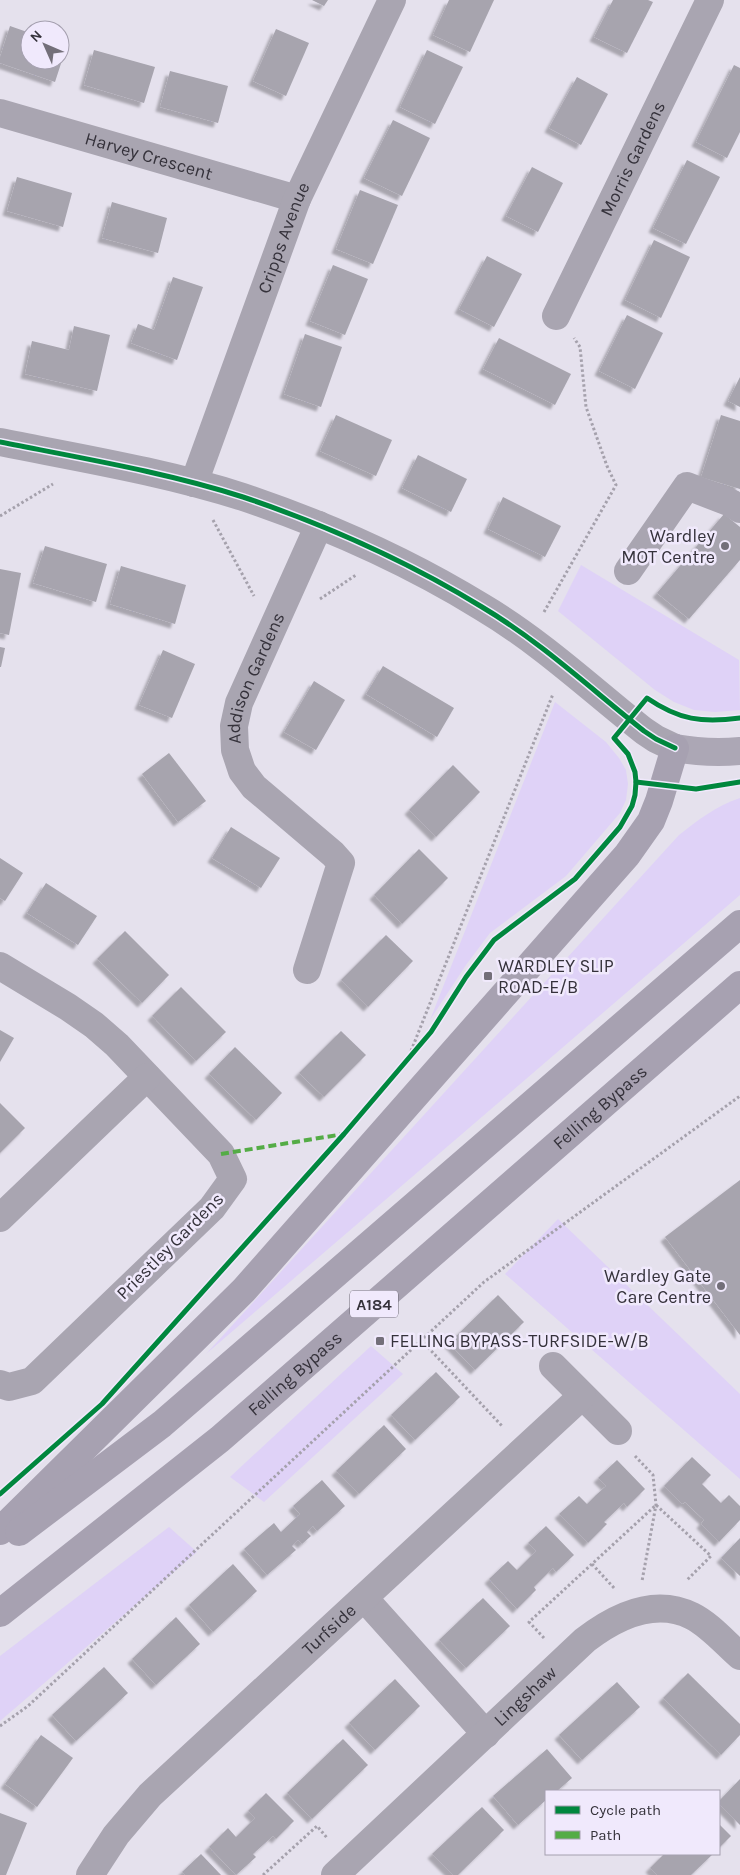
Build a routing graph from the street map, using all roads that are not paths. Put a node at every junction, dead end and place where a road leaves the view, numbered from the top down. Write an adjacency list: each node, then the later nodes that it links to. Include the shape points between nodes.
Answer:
1 (392, 0): 4 (street, Cripps Avenue)
2 (710, 0): 5 (street, Morris Gardens)
3 (0, 113): 4 (street, Harvey Crescent)
4 (297, 199): 7 (street, Cripps Avenue)
5 (556, 316)
6 (0, 442): 7 (street)
7 (194, 483): 9 (street)
8 (740, 509): 10 (street, via 687,486)
9 (319, 525): 11 (street, via 388,554 484,608 565,666 644,731); 15 (street, Addison Gardens, via 239,703 234,726 235,750 242,771 254,786 341,863)
10 (628, 571)
11 (674, 748): 12 (main road, via 705,753); 23 (highway, via 650,821 627,855 244,1290)
12 (740, 751)
13 (740, 924): 24 (highway, A184, via 162,1424)
14 (0, 966): 17 (street, Priestley Gardens, via 94,1025)
15 (307, 970)
16 (740, 984): 26 (highway, Felling Bypass / A184, via 220,1439)
17 (148, 1077): 18 (street); 20 (street, Priestley Gardens, via 222,1154 233,1179 212,1208 32,1381 9,1387)
18 (0, 1218)
19 (553, 1366): 21 (street)
20 (0, 1384)
21 (582, 1396): 22 (street); 25 (street, Turfside)
22 (618, 1431)
23 (0, 1531)
24 (0, 1547)
25 (364, 1598): 28 (street); 30 (street, Turfside, via 150,1795 116,1835)
26 (0, 1613)
27 (740, 1656): 28 (street, Lingshaw, via 693,1616 675,1610 636,1611 603,1626)
28 (486, 1734): 29 (street, Lingshaw)
29 (341, 1869)
30 (90, 1875)

